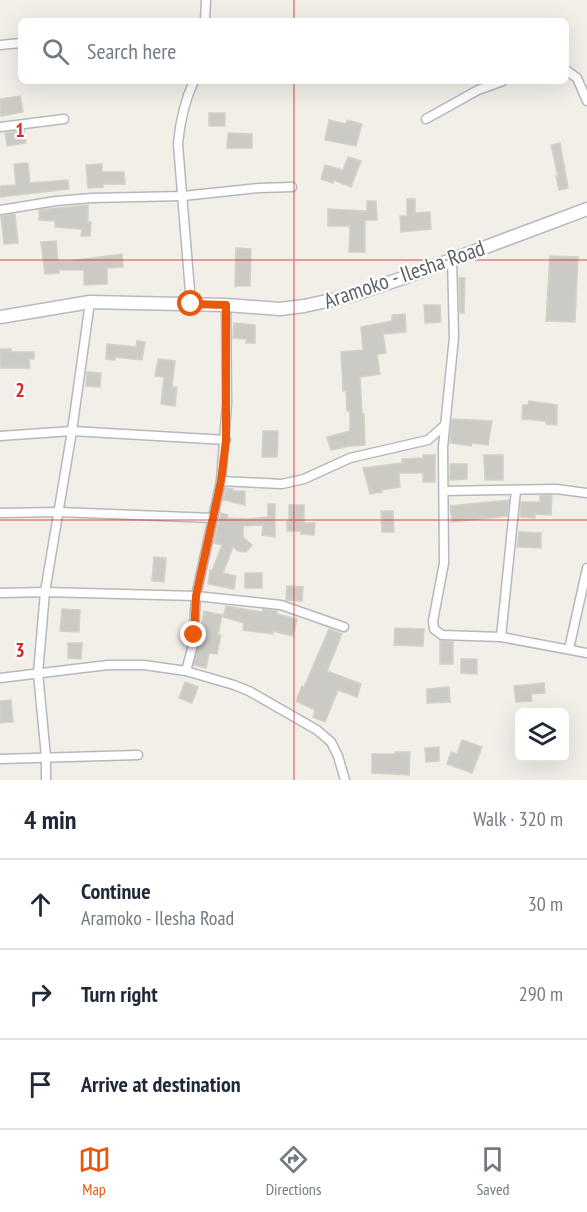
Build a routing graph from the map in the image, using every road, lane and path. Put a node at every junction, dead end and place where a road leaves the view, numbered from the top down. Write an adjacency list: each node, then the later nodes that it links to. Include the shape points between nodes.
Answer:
1 (206, 0): 2 (street)
2 (205, 18)
3 (18, 43): 4 (street)
4 (0, 45)
5 (569, 72): 8 (street, via 577,78)
6 (193, 84): 13 (street, via 180,121 178,144)
7 (495, 84): 10 (street)
8 (587, 101)
9 (64, 119): 11 (street)
10 (426, 119)
11 (0, 128)
12 (292, 187): 13 (street)
13 (183, 196): 15 (street, via 92,198); 18 (street)
14 (587, 209): 16 (main road, Aramoko - Ilesha Road)
15 (0, 210)
16 (452, 259): 19 (main road, Aramoko - Ilesha Road, via 350,296 304,306 280,309); 21 (street, via 454,337)
17 (90, 302): 18 (main road, Aramoko - Ilesha Road); 20 (main road, Aramoko - Ilesha Road); 22 (street)
18 (191, 304): 19 (main road, Aramoko - Ilesha Road)
19 (226, 305): 24 (street)
20 (0, 317)
21 (445, 425): 25 (street); 26 (street)
22 (72, 431): 23 (street); 24 (street); 31 (street)
23 (0, 436)
24 (226, 440): 27 (street)
25 (428, 440): 26 (street); 27 (street, via 350,458 304,479 282,484)
26 (443, 447): 28 (street)
27 (221, 481): 33 (street)
28 (444, 490): 29 (street); 39 (street, via 444,563 434,629 442,635)
29 (516, 490): 30 (street); 39 (street)
30 (587, 493)
31 (59, 512): 32 (street); 33 (street); 35 (street)
32 (0, 513)
33 (213, 518): 37 (street)
34 (587, 568): 40 (street)
35 (45, 592): 36 (street); 37 (street); 43 (street)
36 (0, 593)
37 (196, 596): 38 (street, via 281,604); 42 (street, via 193,645)
38 (344, 627)
39 (501, 637): 40 (street)
40 (569, 648): 41 (street)
41 (587, 653)
42 (186, 671): 43 (street, via 120,665); 49 (street, via 249,691 317,730 338,756)
43 (38, 673): 44 (street); 46 (street)
44 (0, 678)
45 (138, 755): 46 (street)
46 (46, 757): 47 (street); 48 (street)
47 (0, 759)
48 (46, 780)
49 (345, 780)

